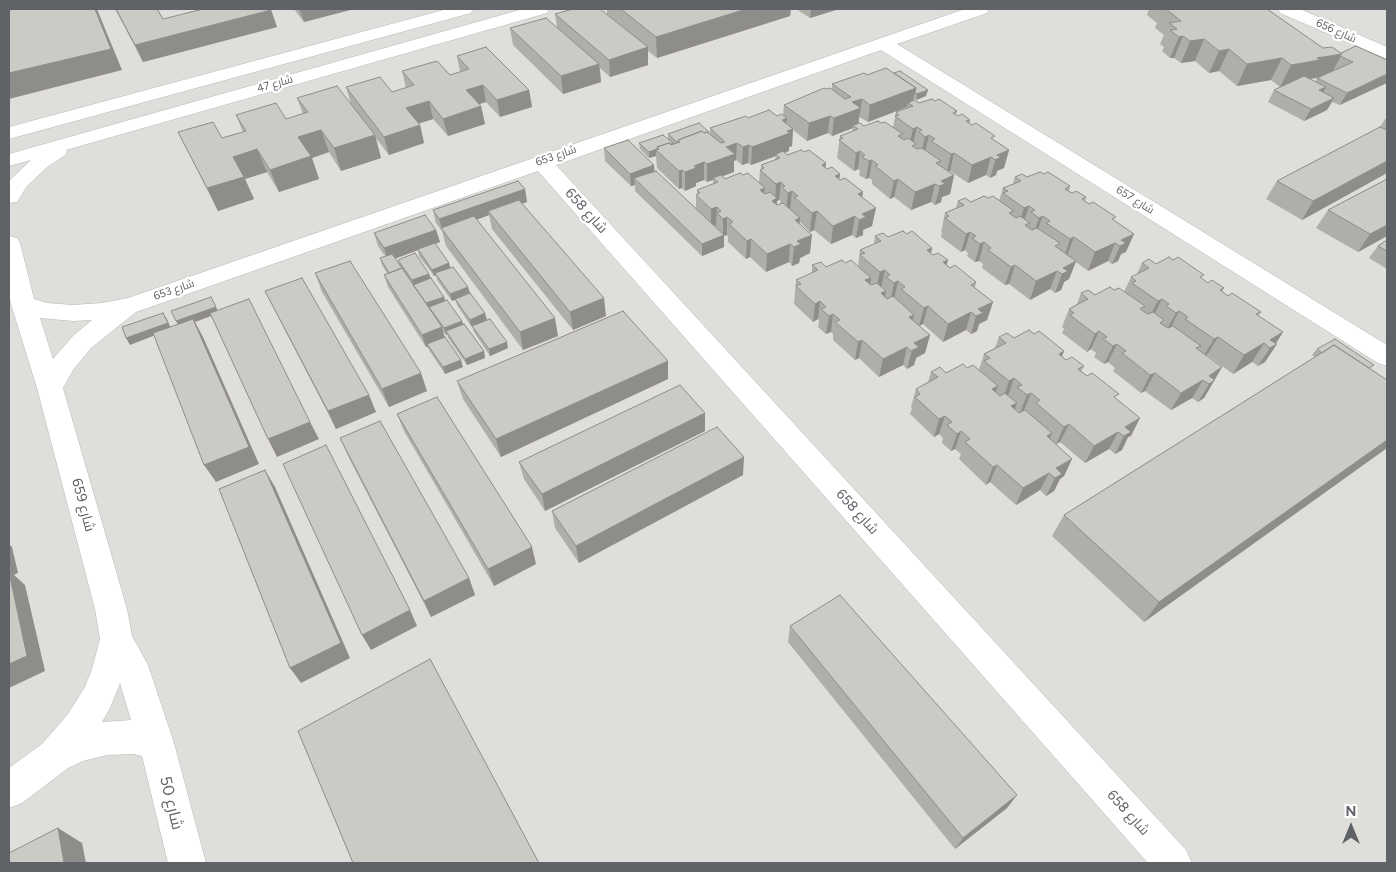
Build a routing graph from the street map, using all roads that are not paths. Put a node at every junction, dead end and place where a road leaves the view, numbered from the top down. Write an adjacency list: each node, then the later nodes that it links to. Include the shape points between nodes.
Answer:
1 (465, 9): 7 (street, شارع 47)
2 (541, 9): 8 (street, شارع 47)
3 (981, 9): 5 (street, شارع 653)
4 (1286, 9): 6 (street, شارع 656)
5 (883, 43): 10 (street, شارع 653); 15 (street, شارع 657)
6 (1387, 54)
7 (9, 133)
8 (73, 141): 9 (street, شارع 47); 11 (street, via 40,163 19,182)
9 (9, 160)
10 (540, 161): 14 (street, شارع 653); 22 (street, شارع 658)
11 (9, 197)
12 (9, 243): 13 (street, شارع 659)
13 (24, 304): 14 (street, شارع 653, via 46,311 72,313); 16 (street, شارع 659)
14 (132, 305): 16 (street, شارع 653, via 82,342 63,364)
15 (1387, 357)
16 (50, 388): 17 (street, شارع 659, via 111,609)
17 (116, 639): 18 (street, شارع 50, via 131,665); 19 (street, شارع 659, via 110,669 98,697 80,726)
18 (156, 743): 19 (street, via 133,738 107,738 79,745); 21 (street, شارع 50)
19 (55, 756): 20 (street)
20 (9, 790)
21 (187, 863)
22 (1173, 863)

